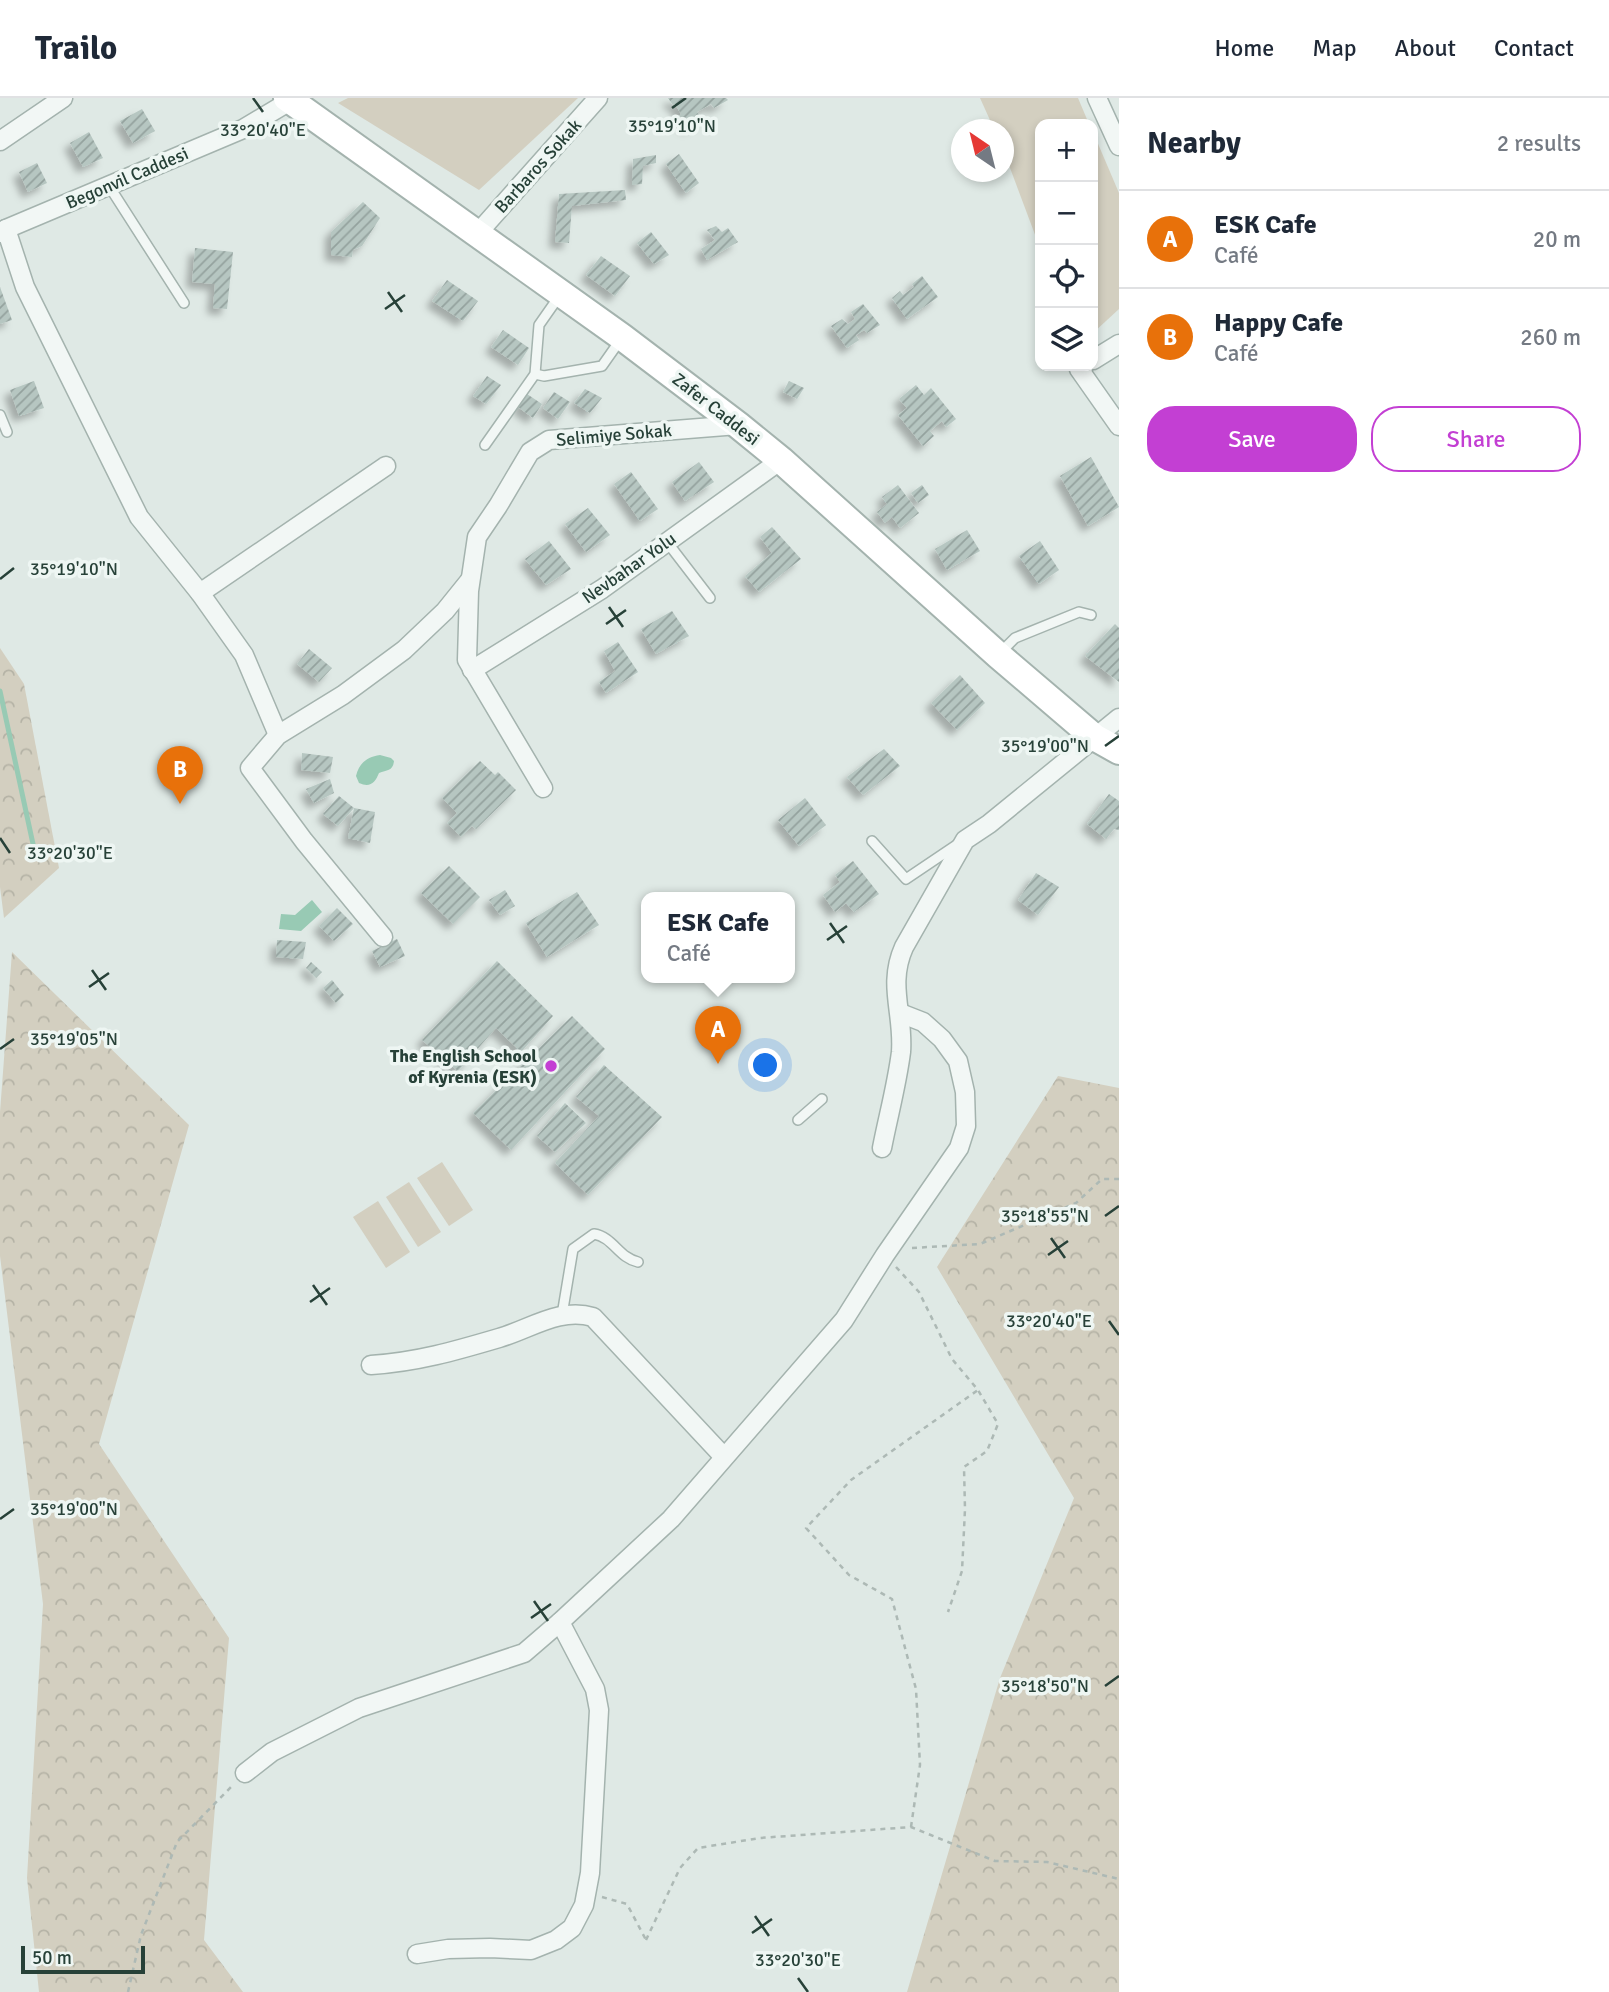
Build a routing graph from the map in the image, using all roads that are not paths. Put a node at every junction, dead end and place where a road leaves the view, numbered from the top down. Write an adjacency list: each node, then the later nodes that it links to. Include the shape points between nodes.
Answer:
1 (63, 98): 5 (street)
2 (598, 98): 9 (street, Barbaros Sokak)
3 (1097, 98): 6 (street)
4 (291, 99): 7 (street, Begonvil Caddesi, via 243,129); 9 (street, Zafer Caddesi)
5 (0, 141)
6 (1119, 146)
7 (109, 186): 8 (street, Begonvil Caddesi); 11 (lane)
8 (3, 231): 26 (street, via 25,287 139,517)
9 (477, 234): 10 (street, Zafer Caddesi)
10 (561, 294): 12 (street, Zafer Caddesi); 16 (lane, via 539,325)
11 (184, 303)
12 (622, 337): 16 (lane, via 601,366); 18 (street, Zafer Caddesi)
13 (1119, 344): 14 (street)
14 (1098, 357)
15 (1088, 371): 19 (street)
16 (535, 374): 21 (lane)
17 (0, 415): 20 (lane)
18 (738, 425): 22 (street, Zafer Caddesi); 25 (street, Selimiye Sokak, via 548,440 530,452 477,537)
19 (1119, 426)
20 (7, 432)
21 (485, 445)
22 (781, 460): 24 (street, Nevbahar Yolu); 29 (street, Zafer Caddesi)
23 (386, 466): 26 (street)
24 (667, 542): 27 (lane); 30 (street, Nevbahar Yolu, via 602,589)
25 (472, 578): 30 (street, Selimiye Sokak, via 467,660); 32 (street, via 404,650)
26 (200, 593): 32 (street, via 244,654)
27 (709, 598)
28 (1091, 615): 29 (lane, via 1079,612 1015,638)
29 (998, 655): 33 (street, Zafer Caddesi)
30 (472, 670): 35 (street, Selimiye Sokak)
31 (1119, 718): 33 (street)
32 (278, 735): 38 (street, via 250,768)
33 (1094, 737): 34 (street, Zafer Caddesi); 36 (street)
34 (1119, 751)
35 (543, 788)
36 (965, 840): 37 (lane, via 906,879); 39 (street, via 897,962)
37 (872, 841)
38 (383, 937)
39 (900, 1013): 42 (street, via 901,1052); 46 (street, via 923,1022 958,1061 966,1126 959,1148 844,1320)
40 (822, 1099): 41 (lane)
41 (798, 1120)
42 (882, 1148)
43 (638, 1262): 44 (lane, via 629,1260 604,1236 594,1234 581,1241 573,1249)
44 (562, 1315): 45 (street, via 412,1362); 46 (street, via 593,1317)
45 (371, 1365)
46 (724, 1457): 47 (street, via 671,1519)
47 (560, 1622): 48 (street, via 524,1653 359,1708 272,1752); 49 (street, via 596,1689 599,1710 590,1873 584,1905 572,1928 531,1950 449,1949)
48 (245, 1773)
49 (417, 1954)

